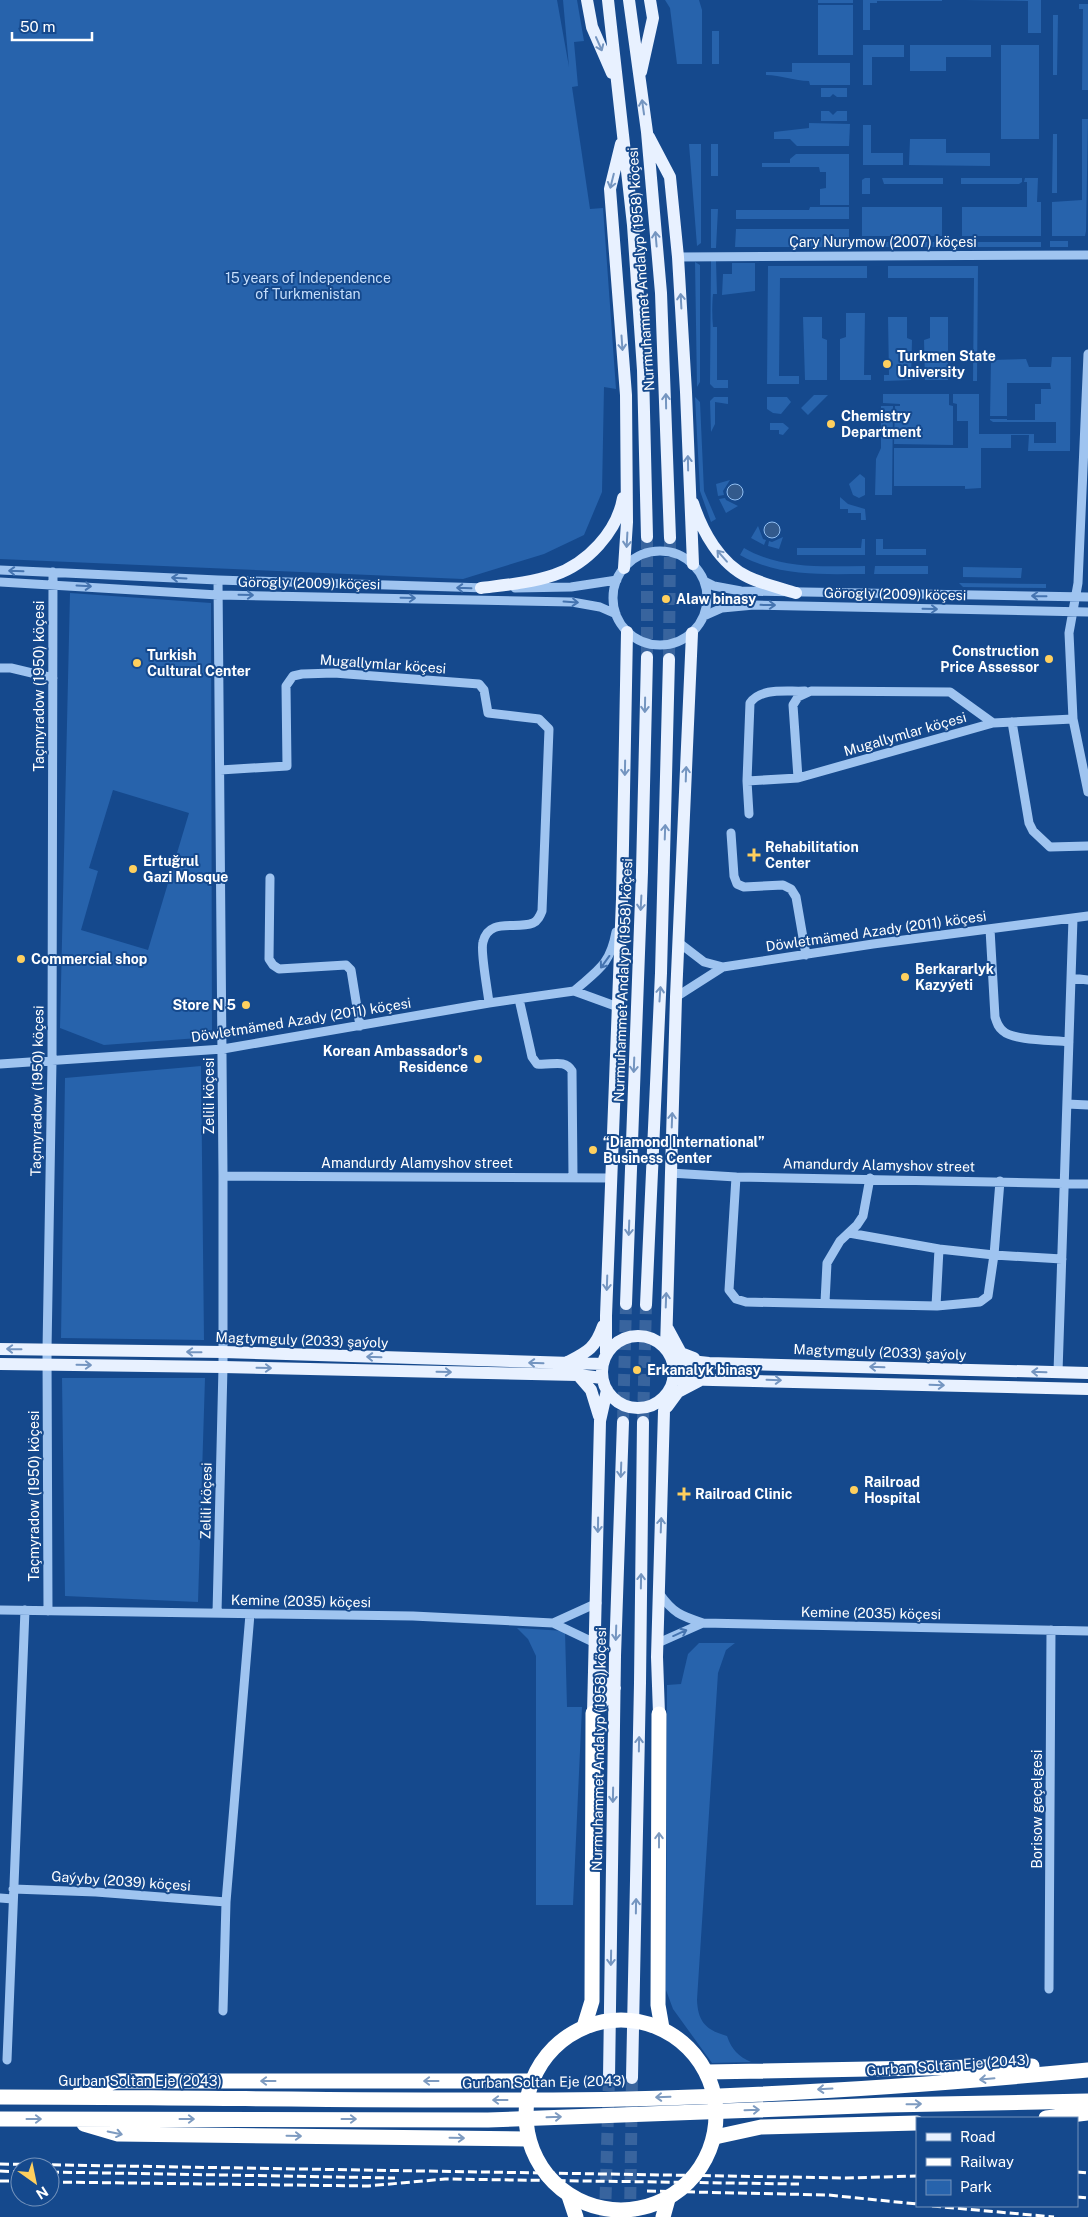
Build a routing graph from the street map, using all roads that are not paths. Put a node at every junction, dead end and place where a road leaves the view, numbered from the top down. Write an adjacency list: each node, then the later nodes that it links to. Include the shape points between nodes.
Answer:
1 (587, 0): 6 (main road, one-way to 6, via 592,27)
2 (608, 0): 6 (main road, Nurmuhammet Andalyp (1958) köçesi)
3 (629, 0): 5 (main road, Nurmuhammet Andalyp (1958) köçesi)
4 (650, 0): 5 (main road, via 652,18)
5 (639, 81): 7 (main road, Nurmuhammet Andalyp (1958) köçesi, one-way to 5)
6 (618, 85): 8 (main road, Nurmuhammet Andalyp (1958) köçesi)
7 (646, 132): 10 (main road, via 670,177); 15 (main road, Nurmuhammet Andalyp (1958) köçesi, one-way to 7, via 661,293)
8 (624, 134): 12 (main road, one-way to 12, via 610,189 625,385); 14 (main road, Nurmuhammet Andalyp (1958) köçesi, via 643,370)
9 (1088, 255): 10 (street, Çary Nurymow (2007) köçesi)
10 (678, 257): 13 (main road, one-way to 10)
11 (1088, 354): 28 (street)
12 (627, 479): 17 (main road, one-way to 17); 25 (main road, via 621,510 611,528 598,546 578,562 555,575)
13 (689, 486): 16 (main road); 26 (main road, one-way to 13, via 748,577 726,561 703,528)
14 (647, 536)
15 (670, 538)
16 (693, 564): 17 (street, via 675,553 661,551 641,555); 23 (street)
17 (624, 568): 21 (street)
18 (0, 570): 19 (street, Görogly (2009) köçesi, one-way to 18)
19 (53, 572): 20 (street, Görogly (2009) köçesi, one-way to 19); 24 (street, Taçmyradow (1950) köçesi)
20 (218, 580): 25 (street, Görogly (2009) köçesi, one-way to 20); 27 (street, Zelili köçesi)
21 (617, 580): 25 (street, Görogly (2009) köçesi, via 571,586); 32 (street, via 613,594)
22 (0, 582): 24 (street, Görogly (2009) köçesi)
23 (704, 582): 26 (street, Görogly (2009) köçesi, via 741,591); 33 (street, via 707,602)
24 (53, 585): 27 (street, Görogly (2009) köçesi, one-way to 27); 39 (street, Taçmyradow (1950) köçesi)
25 (481, 588)
26 (796, 593): 28 (street, Görogly (2009) köçesi, one-way to 26)
27 (218, 595): 32 (street, Görogly (2009) köçesi, one-way to 32, via 572,602 600,607); 44 (street, Zelili köçesi)
28 (1075, 597): 29 (street, Görogly (2009) köçesi); 30 (street)
29 (1088, 597)
30 (1072, 612): 31 (street, Görogly (2009) köçesi); 33 (street, Görogly (2009) köçesi, one-way to 30, via 722,608 754,605); 41 (street, via 1069,633)
31 (1088, 612)
32 (616, 614): 34 (street)
33 (704, 616): 35 (street)
34 (627, 632): 35 (street, via 645,643 659,645 680,641); 54 (main road, one-way to 54)
35 (692, 633): 58 (main road, one-way to 35)
36 (647, 657): 51 (main road, Nurmuhammet Andalyp (1958) köçesi, one-way to 51)
37 (669, 659): 53 (main road, one-way to 37)
38 (0, 668): 39 (street)
39 (53, 678): 73 (street, Taçmyradow (1950) köçesi)
40 (812, 691): 43 (street, via 950,692); 45 (street, via 798,697 793,706); 46 (street, via 762,693 750,703)
41 (1072, 719): 42 (street, Mugallymlar köçesi); 47 (street)
42 (1012, 722): 43 (street, Mugallymlar köçesi); 50 (street, via 1033,832 1050,847)
43 (994, 723): 45 (street, Mugallymlar köçesi)
44 (220, 770): 66 (street, Mugallymlar köçesi, via 287,766 286,686 293,676 302,674 334,673 479,684 484,690 488,713 545,723 549,729 542,912 532,924 498,926 488,931 482,943); 72 (street, Zelili köçesi)
45 (798, 778): 46 (street, Mugallymlar köçesi)
46 (747, 781): 48 (street)
47 (1088, 792)
48 (750, 814)
49 (731, 833): 59 (street, via 737,884 744,887 783,885 796,897)
50 (1088, 846)
51 (642, 872): 54 (main road); 70 (main road, Nurmuhammet Andalyp (1958) köçesi, one-way to 70)
52 (270, 878): 68 (street, via 269,959 273,966 279,969 346,965 351,970)
53 (664, 882): 58 (main road); 69 (main road, one-way to 53)
54 (622, 899): 63 (street, one-way to 63, via 612,952 602,967); 67 (main road)
55 (1088, 916): 56 (street, Döwletmämed Azady (2011) köçesi)
56 (1073, 918): 57 (street, Döwletmämed Azady (2011) köçesi); 61 (street)
57 (990, 929): 59 (street, Döwletmämed Azady (2011) köçesi); 71 (street, via 998,1026 1015,1037)
58 (678, 942): 60 (street, via 704,962); 64 (main road)
59 (806, 955): 60 (street, Döwletmämed Azady (2011) köçesi)
60 (724, 967): 64 (street, Döwletmämed Azady (2011) köçesi)
61 (1071, 978): 62 (street); 71 (street)
62 (1088, 980)
63 (574, 991): 65 (street, Döwletmämed Azady (2011) köçesi); 67 (street, Döwletmämed Azady (2011) köçesi)
64 (676, 997): 69 (main road); 77 (main road, one-way to 64)
65 (519, 999): 66 (street, Döwletmämed Azady (2011) köçesi); 79 (street, via 532,1057 537,1064 564,1063 572,1071)
66 (489, 1003): 68 (street, Döwletmämed Azady (2011) köçesi)
67 (618, 1007): 70 (main road); 81 (main road)
68 (360, 1026): 72 (street, Döwletmämed Azady (2011) köçesi)
69 (657, 1039): 92 (main road)
70 (635, 1040): 91 (main road, Nurmuhammet Andalyp (1958) köçesi, one-way to 91)
71 (1069, 1042): 75 (street)
72 (223, 1049): 73 (street, Döwletmämed Azady (2011) köçesi); 78 (street, Zelili köçesi)
73 (52, 1061): 74 (street, Döwletmämed Azady (2011) köçesi); 97 (street, Taçmyradow (1950) köçesi)
74 (0, 1064)
75 (1067, 1104): 76 (street); 84 (street)
76 (1088, 1105)
77 (670, 1173): 80 (street, Amandurdy Alamyshov street); 95 (main road, one-way to 77)
78 (223, 1176): 79 (street, Amandurdy Alamyshov street); 98 (street, Zelili köçesi)
79 (573, 1177): 81 (street, Amandurdy Alamyshov street)
80 (736, 1177): 82 (street, Amandurdy Alamyshov street); 90 (street, via 729,1290 736,1299 746,1302)
81 (611, 1178): 94 (main road, one-way to 94)
82 (870, 1178): 83 (street, Amandurdy Alamyshov street); 86 (street, via 863,1216)
83 (1000, 1181): 84 (street, Amandurdy Alamyshov street); 88 (street)
84 (1064, 1183): 85 (street, Amandurdy Alamyshov street); 89 (street)
85 (1088, 1184)
86 (849, 1233): 87 (street); 90 (street, via 826,1262)
87 (939, 1248): 88 (street); 93 (street)
88 (994, 1255): 89 (street); 93 (street, via 988,1296 980,1302)
89 (1062, 1259): 106 (street)
90 (825, 1302): 93 (street)
91 (626, 1304)
92 (646, 1305)
93 (936, 1306)
94 (606, 1316): 100 (main road); 104 (main road, via 598,1341 587,1352)
95 (665, 1323): 99 (main road); 101 (main road, via 681,1353)
96 (0, 1349): 97 (main road, Magtymguly (2033) şaýoly, one-way to 96)
97 (47, 1350): 98 (main road, Magtymguly (2033) şaýoly, one-way to 97); 103 (street, Taçmyradow (1950) köçesi)
98 (223, 1352): 104 (main road, Magtymguly (2033) şaýoly, one-way to 98); 105 (street, Zelili köçesi)
99 (669, 1354): 100 (main road, via 652,1339 635,1336 614,1344); 101 (main road, Magtymguly (2033) şaýoly); 111 (main road)
100 (605, 1359): 104 (main road, Magtymguly (2033) şaýoly); 110 (main road)
101 (708, 1363): 106 (main road, Magtymguly (2033) şaýoly, one-way to 101)
102 (0, 1364): 103 (main road, Magtymguly (2033) şaýoly)
103 (47, 1364): 105 (main road, Magtymguly (2033) şaýoly, one-way to 105); 121 (street, Taçmyradow (1950) köçesi)
104 (564, 1364)
105 (223, 1367): 108 (main road, Magtymguly (2033) şaýoly, one-way to 108); 122 (street, Zelili köçesi)
106 (1058, 1372): 107 (main road, Magtymguly (2033) şaýoly)
107 (1088, 1373)
108 (578, 1375): 110 (main road, Magtymguly (2033) şaýoly); 114 (main road, via 592,1390)
109 (704, 1378): 111 (main road); 112 (main road, one-way to 112); 113 (main road, via 678,1392)
110 (604, 1384): 111 (main road, via 614,1399 637,1408 660,1400); 114 (main road)
111 (671, 1385): 113 (main road)
112 (1088, 1389)
113 (664, 1411): 117 (main road, one-way to 113)
114 (600, 1421): 118 (main road, one-way to 118)
115 (623, 1422): 133 (main road, Nurmuhammet Andalyp (1958) köçesi, one-way to 133)
116 (643, 1422): 132 (main road, one-way to 116)
117 (659, 1592): 125 (street, via 680,1616); 129 (main road)
118 (597, 1603): 124 (street, Kemine (2035) köçesi); 128 (main road)
119 (0, 1610): 120 (street, Kemine (2035) köçesi)
120 (25, 1610): 121 (street, Kemine (2035) köçesi); 136 (street)
121 (48, 1611): 122 (street, Kemine (2035) köçesi)
122 (217, 1613): 123 (street, Kemine (2035) köçesi)
123 (250, 1614): 124 (street, Kemine (2035) köçesi, via 413,1616); 139 (street)
124 (552, 1623): 128 (street, Nurmuhammet Andalyp (1958) köçesi)
125 (703, 1623): 126 (street, Kemine (2035) köçesi); 129 (street, Kemine (2035) köçesi, one-way to 125)
126 (1051, 1630): 127 (street, Kemine (2035) köçesi); 140 (street, Borisow geçelgesi)
127 (1088, 1631)
128 (595, 1643): 131 (main road)
129 (658, 1643): 130 (main road)
130 (657, 1657): 132 (main road); 135 (main road)
131 (595, 1668): 133 (main road); 134 (main road)
132 (640, 1684): 135 (main road); 148 (main road, one-way to 132)
133 (615, 1688): 134 (main road); 147 (main road, Nurmuhammet Andalyp (1958) köçesi, one-way to 147)
134 (593, 1713): 142 (highway, via 592,2001)
135 (659, 1714): 143 (highway, one-way to 135, via 658,2005)
136 (13, 1889): 138 (street); 139 (street, Gaýyby (2039) köçesi)
137 (0, 1898): 138 (street)
138 (13, 1899): 144 (street)
139 (226, 1902): 141 (street)
140 (1049, 1988)
141 (223, 2011)
142 (584, 2027): 143 (highway, bridge, via 613,2020 638,2021); 149 (highway, bridge, via 564,2040 545,2059)
143 (662, 2028): 146 (highway, bridge, via 683,2042)
144 (7, 2060)
145 (1088, 2068): 146 (highway, via 985,2066); 151 (highway, Gurban Soltan Eje (2043), one-way to 151, via 978,2080 565,2100)
146 (707, 2072): 158 (highway, bridge, via 715,2093)
147 (609, 2078)
148 (632, 2078)
149 (532, 2081): 151 (highway, one-way to 151, via 117,2081); 159 (highway, bridge, via 526,2113)
150 (0, 2097): 151 (highway, Gurban Soltan Eje (2043))
151 (64, 2097)
152 (1088, 2102): 156 (highway, one-way to 152, via 488,2120 887,2105)
153 (1088, 2113): 154 (highway)
154 (1058, 2117)
155 (0, 2119): 156 (highway, one-way to 156)
156 (68, 2119): 159 (highway, one-way to 159, via 118,2134)
157 (916, 2123): 158 (highway, via 760,2127)
158 (714, 2137): 161 (highway, bridge, via 706,2159 693,2179)
159 (528, 2139): 160 (highway, bridge, via 548,2177)
160 (570, 2196): 161 (highway, bridge, via 588,2205 615,2210 649,2207); 162 (highway)
161 (668, 2198): 163 (highway)
162 (576, 2217)
163 (663, 2217)

